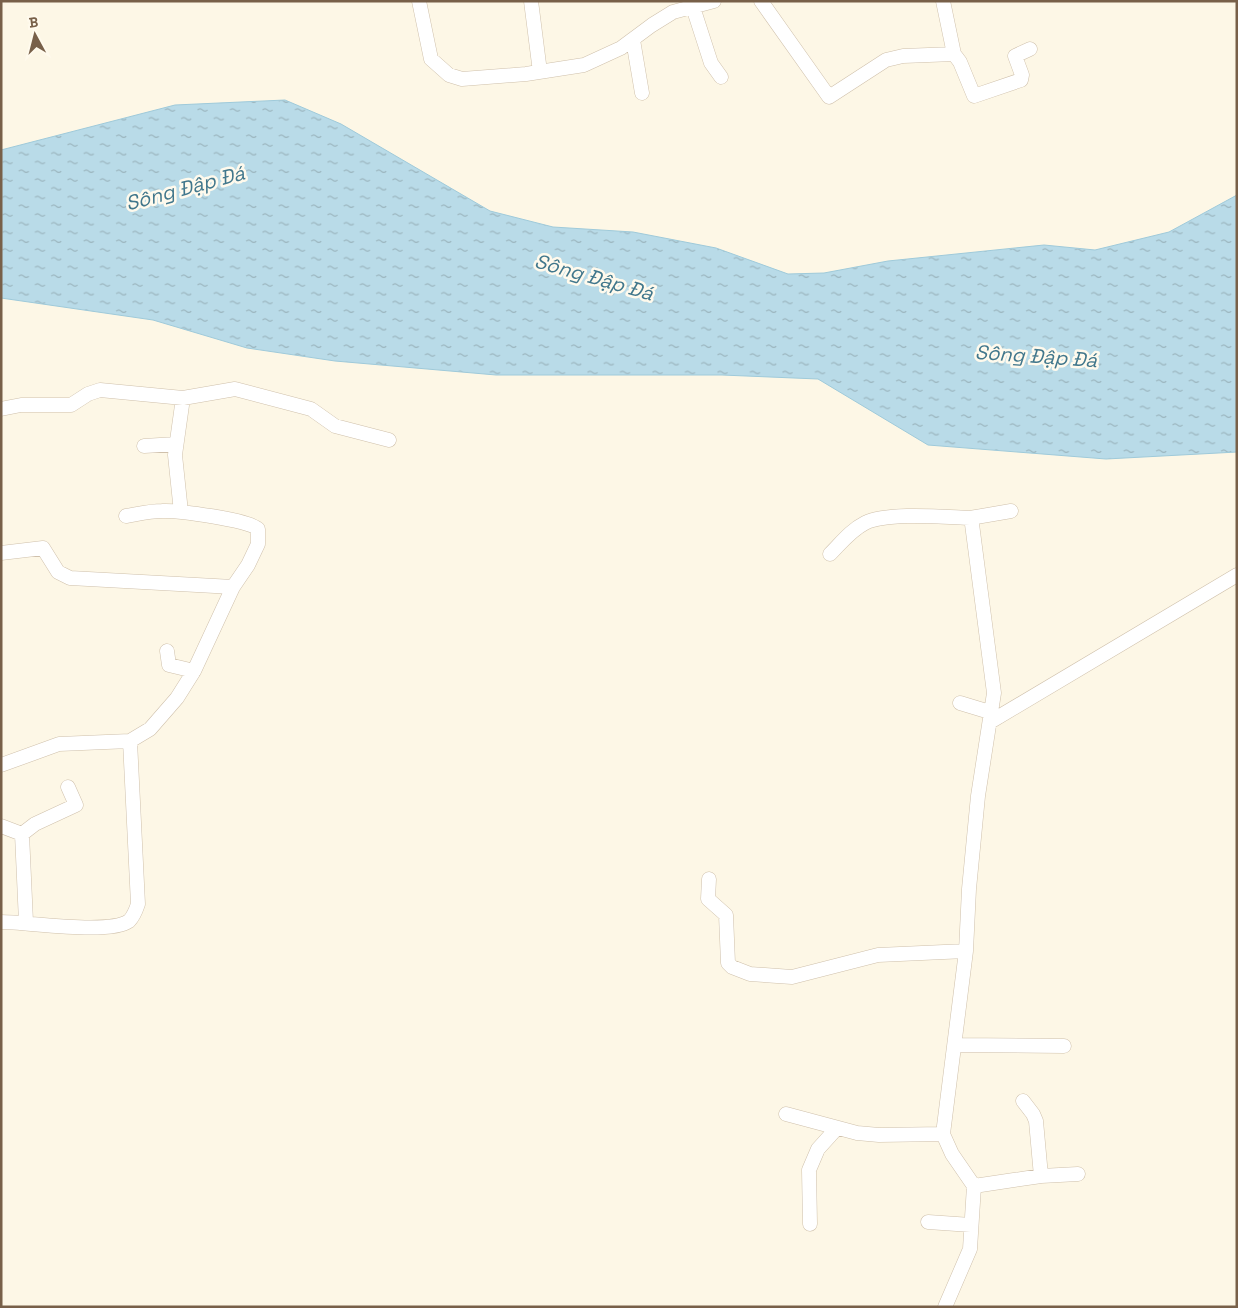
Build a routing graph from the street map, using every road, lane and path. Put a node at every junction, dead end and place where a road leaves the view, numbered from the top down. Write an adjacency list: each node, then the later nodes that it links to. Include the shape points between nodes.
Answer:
1 (531, 1): 10 (street)
2 (714, 1): 6 (street)
3 (761, 1): 9 (street, via 829,97 886,60)
4 (943, 1): 9 (street)
5 (420, 2): 10 (street, via 428,51 438,67 449,75 462,79)
6 (692, 4): 7 (street, via 673,12); 11 (street, via 711,63)
7 (633, 40): 10 (street, via 584,65); 12 (street)
8 (1030, 49): 9 (street, via 1015,56 1021,80 976,97)
9 (954, 54)
10 (540, 72)
11 (721, 76)
12 (642, 93)
13 (184, 398): 14 (street, via 100,390 71,405 21,405); 15 (street, via 228,389 249,391 311,409 335,426); 16 (street)
14 (1, 409)
15 (388, 440)
16 (176, 444): 17 (street); 19 (street, via 175,466)
17 (144, 446)
18 (1011, 511): 21 (street)
19 (181, 512): 20 (street, via 160,511); 25 (street, via 245,523 258,529 258,544)
20 (126, 516)
21 (970, 518): 23 (street, via 872,520 858,527); 29 (street, via 993,674)
22 (1, 552): 25 (street, via 43,548 58,572 70,578)
23 (830, 554)
24 (1237, 575): 29 (street)
25 (234, 587): 27 (street)
26 (167, 651): 27 (street, via 169,665)
27 (194, 671): 30 (street, via 157,722)
28 (960, 703): 29 (street)
29 (991, 718): 38 (street, via 968,889)
30 (130, 741): 31 (street, via 59,744); 37 (street, via 138,904 135,914 128,921 110,927)
31 (1, 765)
32 (68, 787): 34 (street, via 76,805 35,824)
33 (1, 826): 34 (street)
34 (22, 834): 37 (street)
35 (709, 879): 38 (street, via 708,900 726,915 728,963 750,974 792,977 878,955)
36 (1, 922): 37 (street)
37 (26, 922)
38 (966, 951): 39 (street)
39 (955, 1045): 40 (street); 44 (street)
40 (1064, 1046)
41 (1023, 1101): 46 (street, via 1036,1121)
42 (786, 1114): 43 (street)
43 (837, 1128): 44 (street, via 879,1135); 49 (street, via 818,1149 809,1170)
44 (943, 1134): 47 (street, via 952,1154)
45 (1078, 1174): 46 (street)
46 (1040, 1176): 47 (street)
47 (974, 1186): 50 (street)
48 (928, 1222): 50 (street)
49 (810, 1224)
50 (971, 1225): 51 (street, via 967,1259)
51 (945, 1307)

